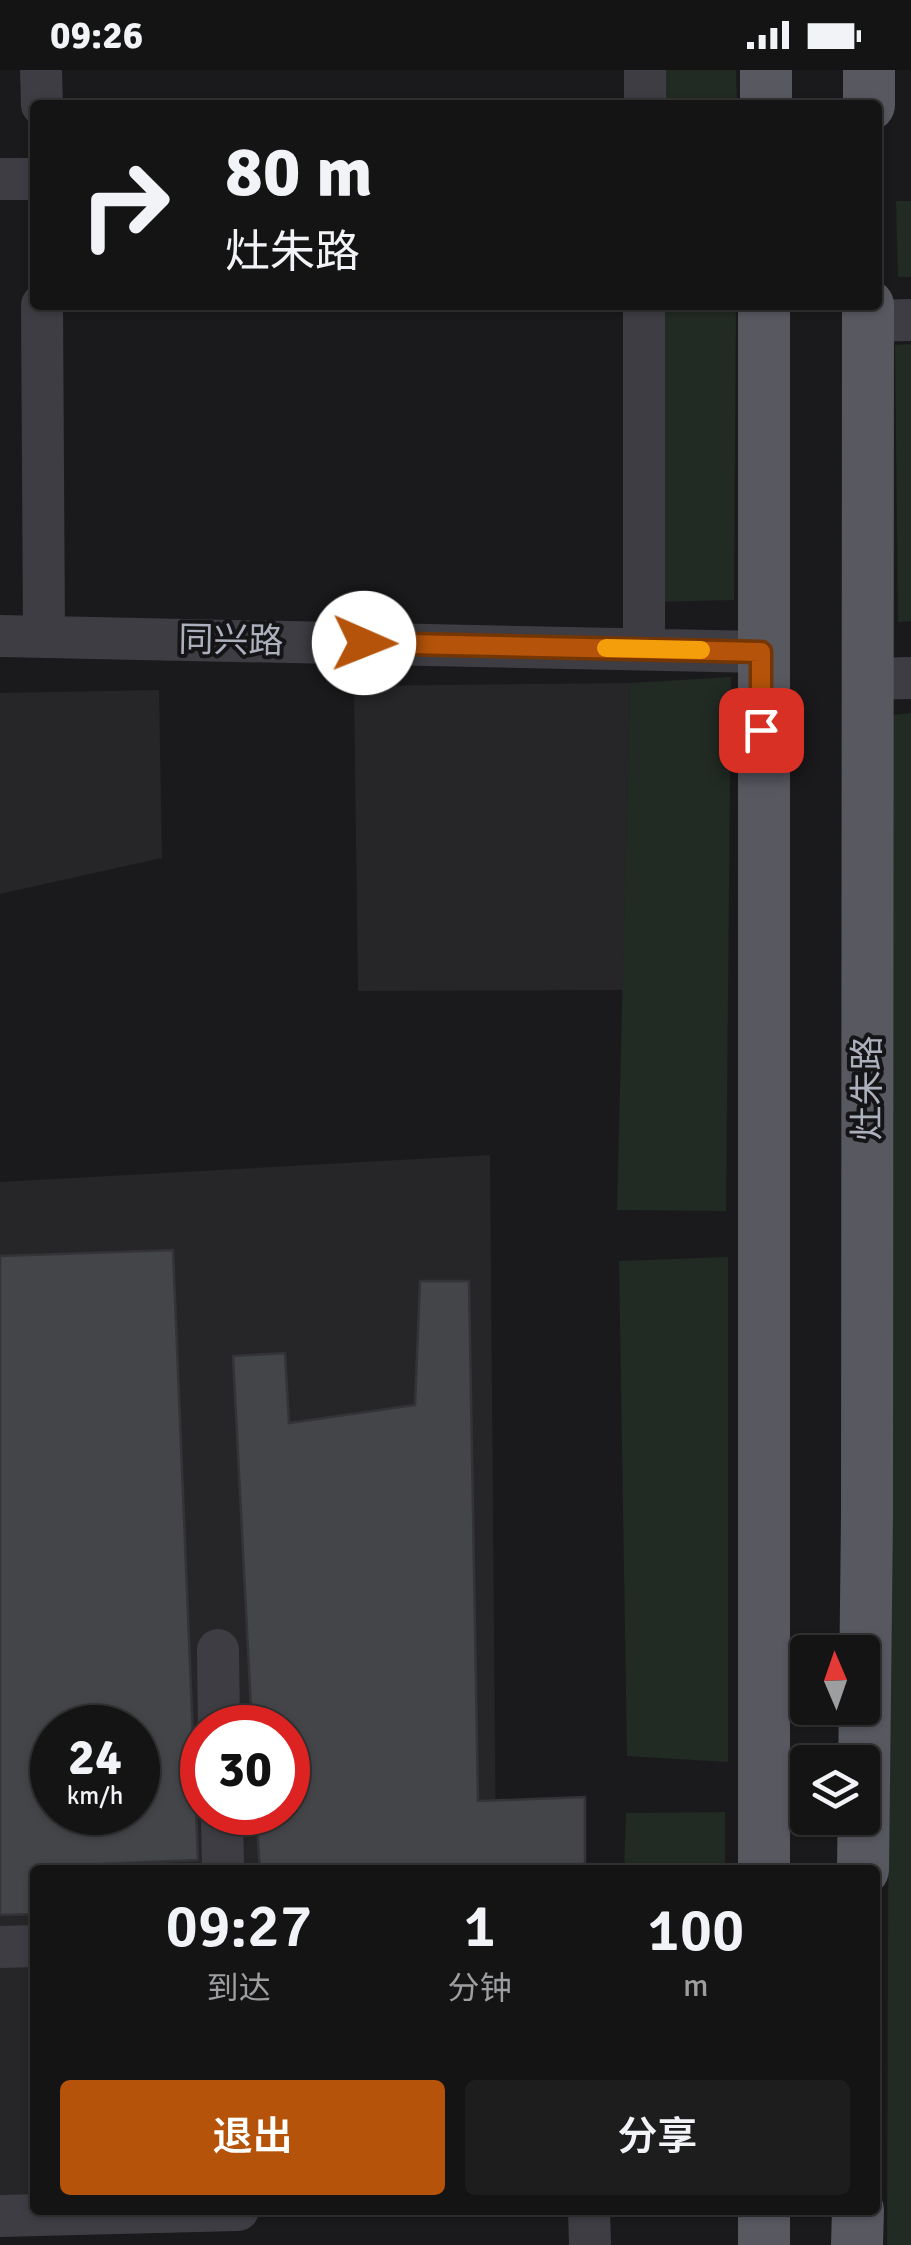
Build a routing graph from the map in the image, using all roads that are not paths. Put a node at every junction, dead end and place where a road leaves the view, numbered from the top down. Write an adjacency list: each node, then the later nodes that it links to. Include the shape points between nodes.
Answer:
1 (42, 70): 5 (street)
2 (645, 70): 6 (street)
3 (766, 70): 7 (main road)
4 (869, 70): 8 (main road)
5 (42, 100)
6 (645, 100)
7 (766, 100)
8 (869, 100)
9 (0, 179): 10 (street)
10 (30, 179)
11 (42, 310): 16 (street)
12 (644, 310): 17 (street)
13 (764, 310): 18 (main road)
14 (882, 316): 19 (main road, 灶朱路)
15 (0, 636): 16 (street, 同兴路)
16 (44, 636): 17 (street, 同兴路)
17 (644, 649): 18 (street, 同兴路)
18 (761, 652): 24 (main road)
19 (889, 678): 25 (main road, 灶朱路)
20 (218, 1650): 21 (street)
21 (219, 1705)
22 (222, 1835): 23 (street)
23 (223, 1865)
24 (764, 1865)
25 (863, 1865)
26 (30, 1946): 27 (street)
27 (0, 1947)
28 (198, 2215): 33 (street)
29 (589, 2215): 34 (street)
30 (764, 2215): 35 (main road)
31 (858, 2215): 36 (main road)
32 (0, 2216): 33 (street)
33 (88, 2230)
34 (590, 2245)
35 (764, 2245)
36 (857, 2245)

